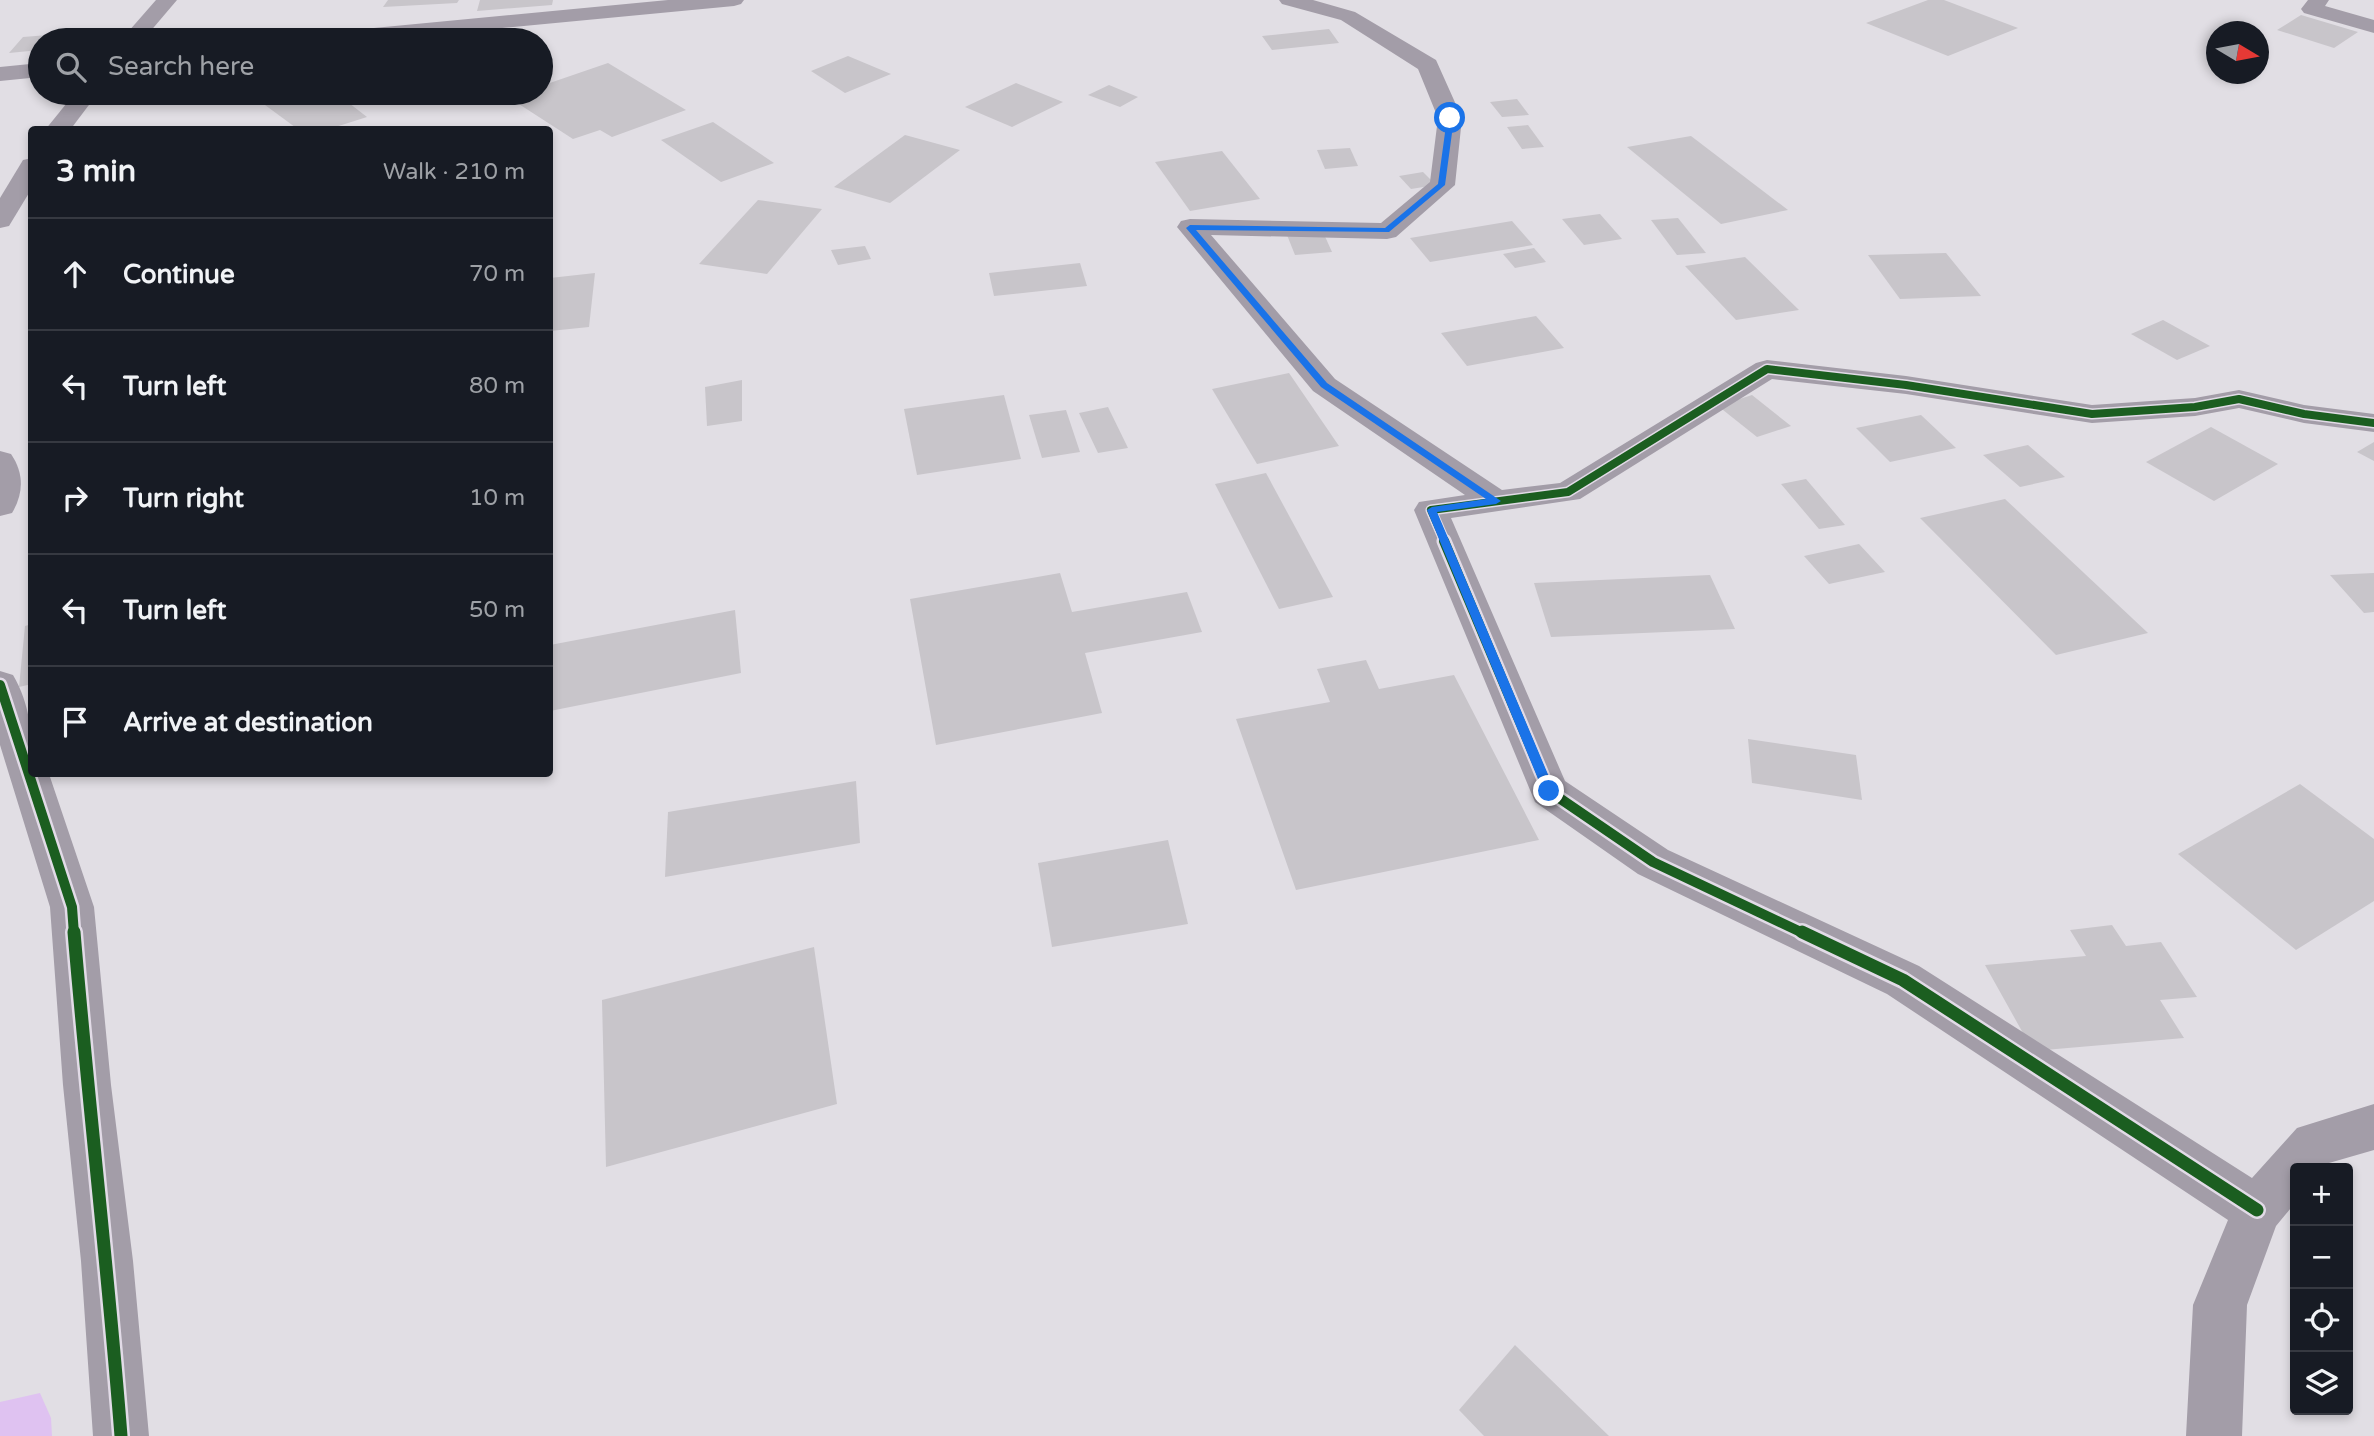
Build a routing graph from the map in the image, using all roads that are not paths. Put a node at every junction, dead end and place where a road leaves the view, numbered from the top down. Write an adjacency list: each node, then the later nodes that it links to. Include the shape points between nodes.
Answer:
1 (167, 0): 6 (street)
2 (734, 0): 7 (street)
3 (1289, 0): 16 (street, via 1348,16 1428,65 1450,118 1442,185 1387,231 1190,228 1324,385)
4 (2319, 0): 5 (street, via 2311,9)
5 (2374, 27)
6 (142, 28)
7 (438, 28)
8 (28, 71): 9 (street)
9 (0, 74)
10 (77, 105): 11 (street)
11 (60, 126)
12 (28, 172): 13 (street)
13 (0, 220)
14 (2374, 423): 16 (street, via 2304,414 2239,398 2195,407 2092,414 1767,369 1568,492)
15 (0, 461): 17 (street, via 6,474)
16 (1496, 501): 22 (street, via 1432,510 1549,791 1653,862 1903,980)
17 (0, 505)
18 (0, 685): 19 (street)
19 (28, 771)
20 (30, 777): 23 (street, via 72,907)
21 (2374, 1126): 22 (street, via 2314,1144)
22 (2257, 1210): 24 (street, via 2220,1305)
23 (121, 1436)
24 (2214, 1436)

